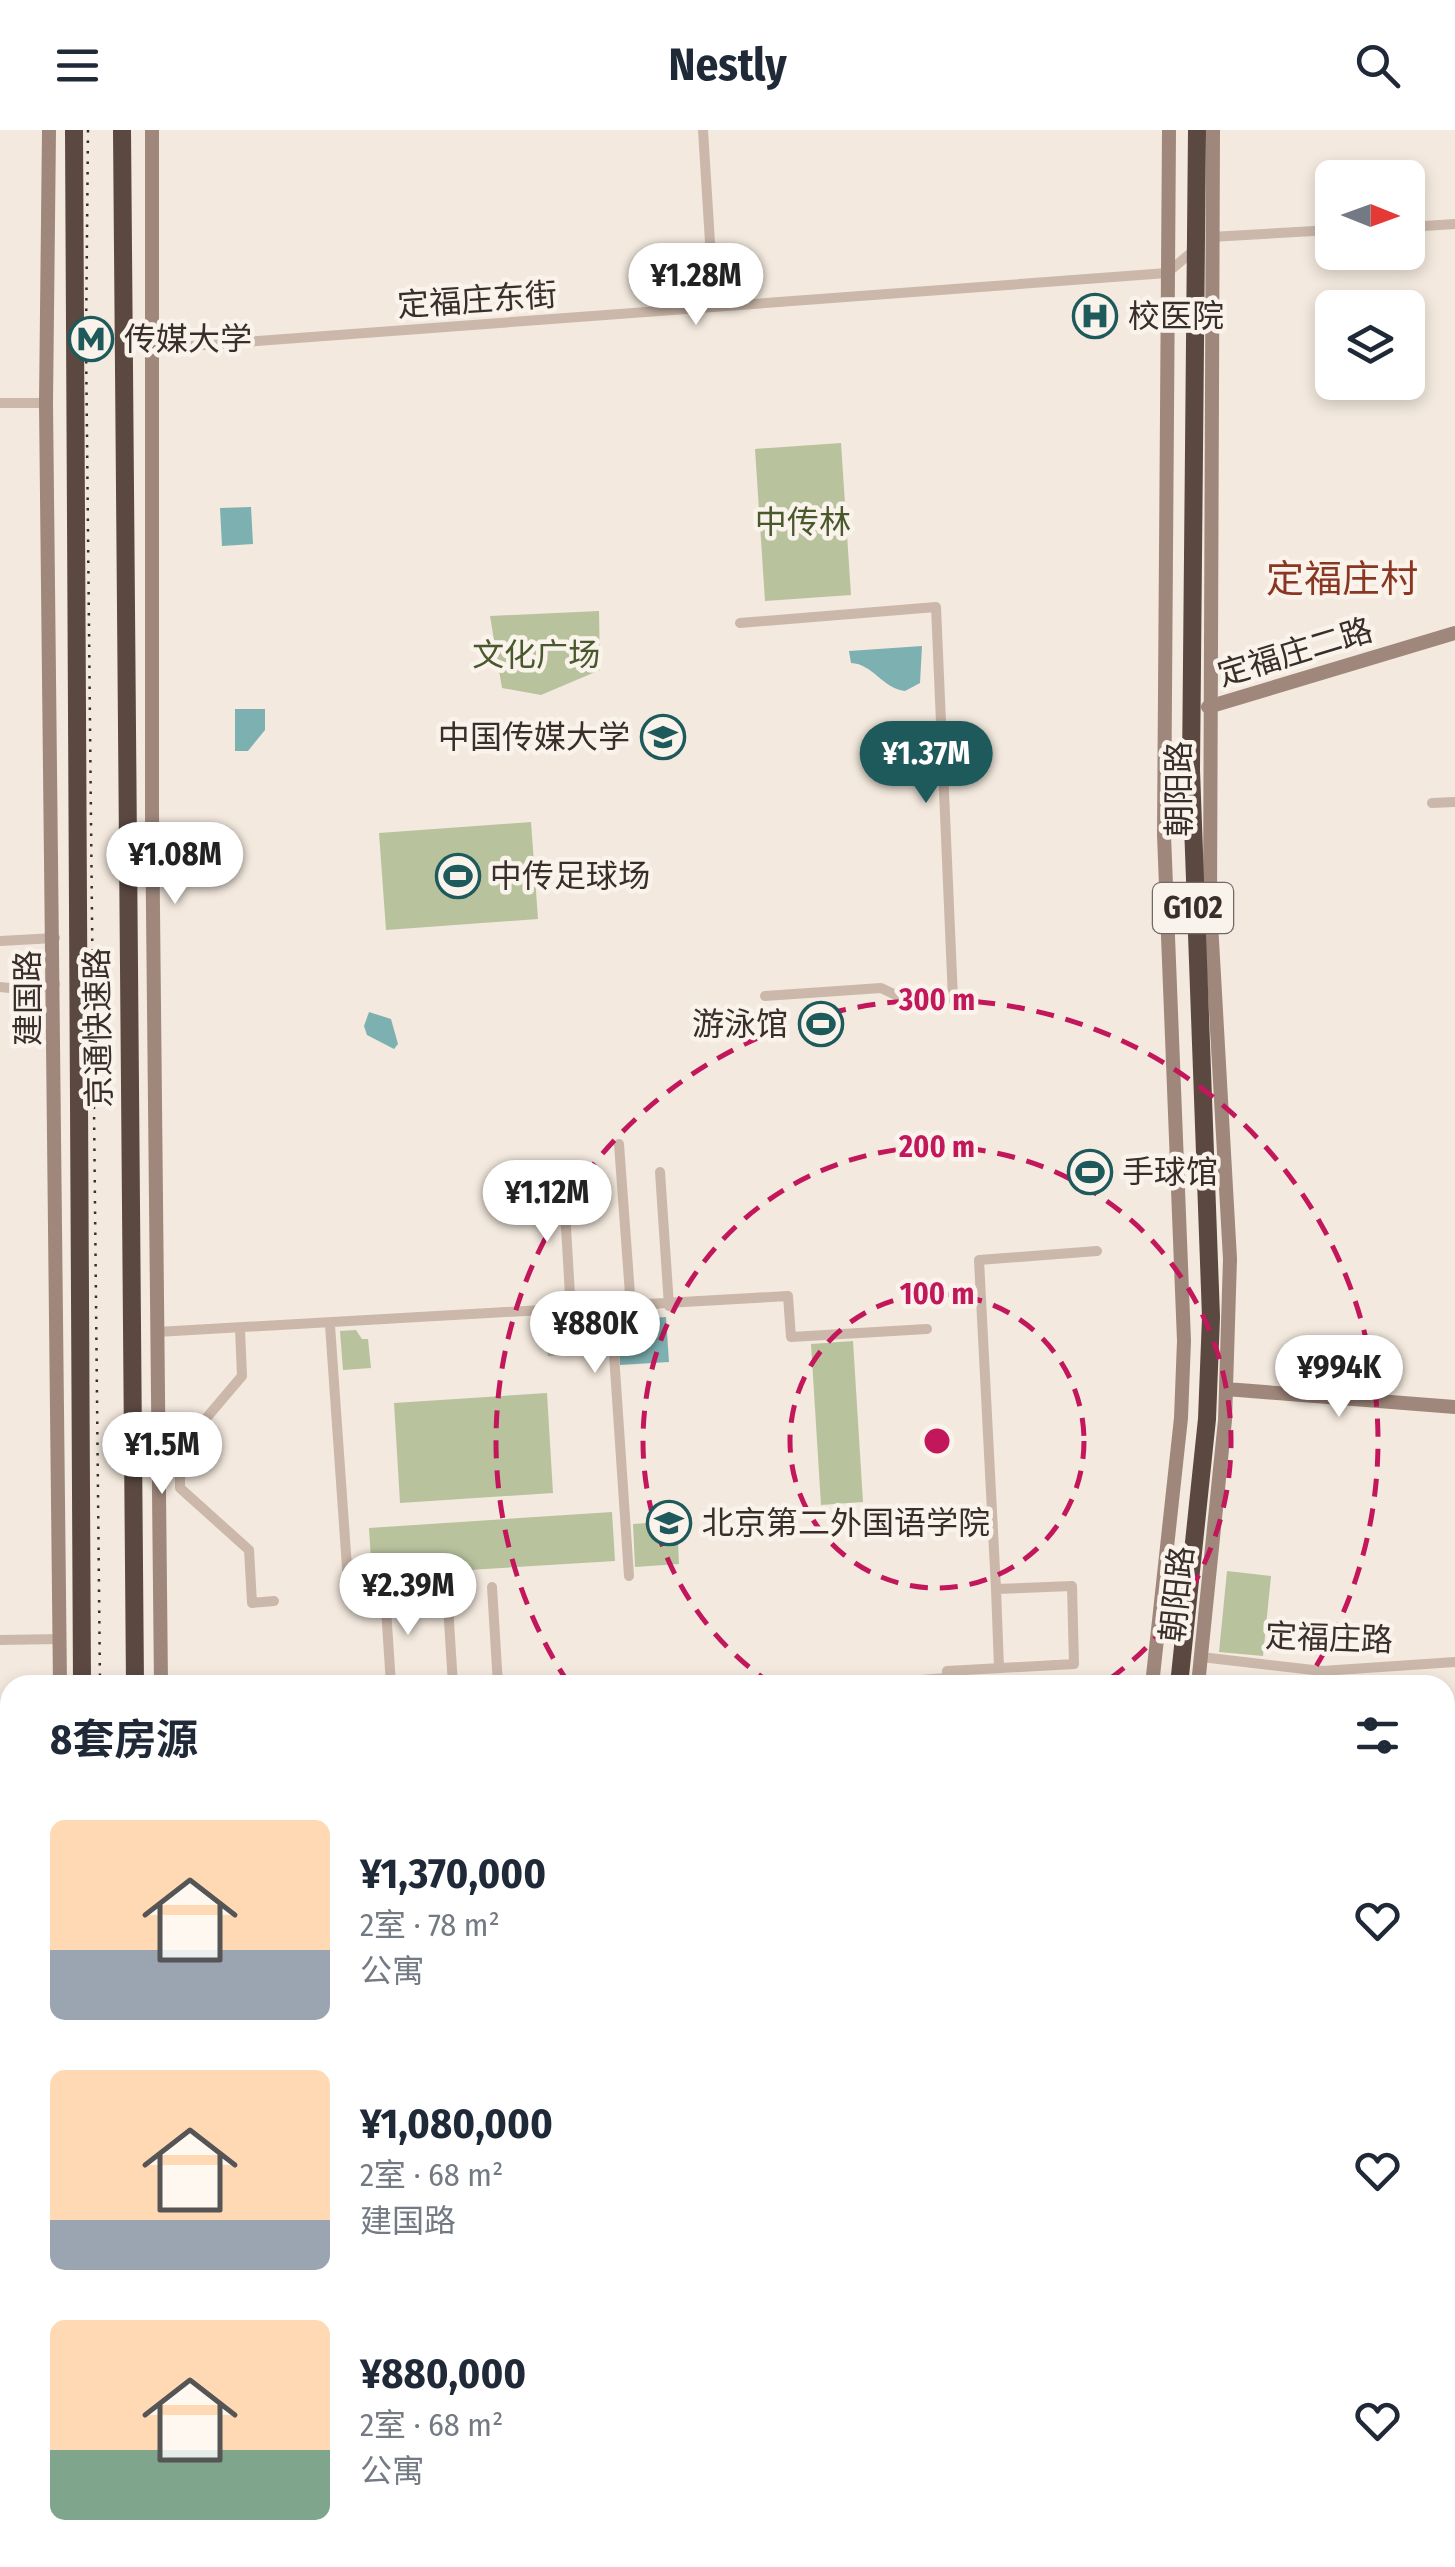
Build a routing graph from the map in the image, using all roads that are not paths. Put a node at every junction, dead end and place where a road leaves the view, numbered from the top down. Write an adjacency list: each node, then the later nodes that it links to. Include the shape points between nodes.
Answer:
1 (49, 130): 18 (street, 建国路)
2 (74, 130): 57 (highway, 京通快速路)
3 (122, 130): 58 (highway, 京通快速路)
4 (152, 130): 17 (street)
5 (703, 130): 16 (street)
6 (1169, 130): 15 (street, 朝阳路)
7 (1186, 130): 14 (highway, 朝阳路 / G102)
8 (1198, 130): 14 (highway, 朝阳路 / G102)
9 (1213, 130): 13 (street, 朝阳路)
10 (1455, 224): 11 (street)
11 (1425, 226)
12 (1315, 231): 13 (street)
13 (1212, 236): 14 (street); 22 (street, 朝阳路)
14 (1190, 254): 15 (street); 65 (highway, 朝阳路 / G102, via 1183,901 1201,1316); 66 (highway, 朝阳路 / G102, via 1193,900 1211,1316)
15 (1167, 274): 16 (street, 定福庄东街); 64 (street, 朝阳路, via 1164,852 1184,1340)
16 (714, 307): 17 (street, 定福庄东街)
17 (151, 349): 41 (street)
18 (46, 402): 19 (street); 25 (street, 建国路)
19 (0, 403)
20 (740, 623): 29 (street, via 936,608 953,999 916,1005 881,988)
21 (1455, 633): 22 (street, 定福庄二路)
22 (1208, 707): 42 (street, 朝阳路, via 1210,905 1230,1260)
23 (1455, 802): 24 (street)
24 (1432, 803)
25 (55, 938): 26 (street); 27 (street, 建国路)
26 (0, 941)
27 (56, 984): 28 (street); 51 (street, 建国路)
28 (0, 987)
29 (765, 996)
30 (618, 1144): 35 (street)
31 (660, 1172): 34 (street)
32 (563, 1177): 37 (street)
33 (1098, 1251): 46 (street, via 979,1260)
34 (669, 1306): 35 (street); 40 (street, via 788,1296 791,1337)
35 (631, 1308): 36 (street)
36 (611, 1310): 37 (street); 44 (street)
37 (571, 1312): 38 (street)
38 (330, 1325): 39 (street); 49 (street)
39 (240, 1328): 41 (street); 50 (street, via 242,1376 180,1449 180,1488 249,1550 252,1602)
40 (927, 1329)
41 (157, 1332): 59 (street)
42 (1226, 1389): 43 (street); 53 (street, 朝阳路)
43 (1455, 1407)
44 (630, 1576)
45 (492, 1587): 62 (street)
46 (996, 1589): 55 (street); 55 (street, via 1072,1586 1074,1664)
47 (446, 1590): 61 (street)
48 (385, 1593): 60 (street)
49 (350, 1596)
50 (274, 1601)
51 (60, 1639): 52 (street); 56 (street, 建国路)
52 (0, 1640)
53 (1201, 1657): 54 (street, 定福庄路, via 1322,1671); 67 (street, 朝阳路)
54 (1455, 1662)
55 (999, 1668): 63 (street)
56 (60, 1675)
57 (82, 1675)
58 (135, 1675)
59 (161, 1675)
60 (390, 1675)
61 (452, 1675)
62 (497, 1675)
63 (948, 1675)
64 (1153, 1675)
65 (1170, 1675)
66 (1180, 1675)
67 (1199, 1675)

